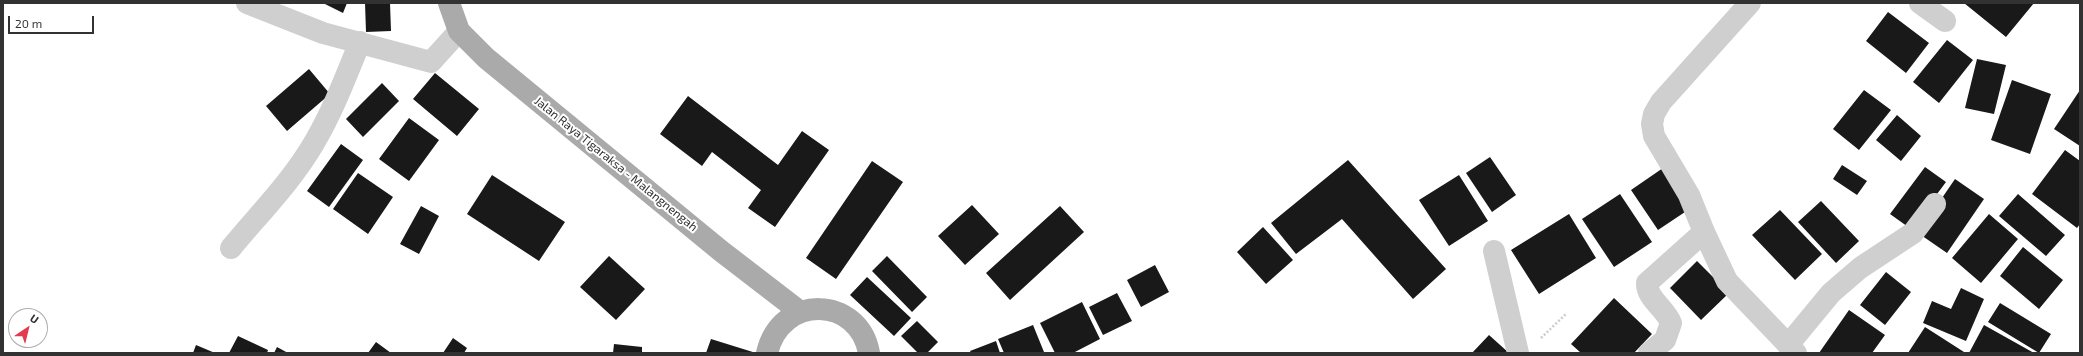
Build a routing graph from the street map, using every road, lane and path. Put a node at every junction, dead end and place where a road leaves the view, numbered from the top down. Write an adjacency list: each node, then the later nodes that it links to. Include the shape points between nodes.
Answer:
1 (247, 3): 7 (street, via 323,32)
2 (448, 3): 6 (main road, Jalan Raya Tigaraksa - Malangnengah)
3 (1750, 3): 9 (street, via 1672,88 1654,114 1654,136 1689,195)
4 (1920, 3): 5 (street)
5 (1945, 21)
6 (459, 31): 7 (street, via 431,62); 12 (main road, Jalan Raya Tigaraksa - Malangnengah, via 505,73)
7 (360, 42): 10 (street, via 314,143 293,174)
8 (1935, 204): 15 (street, via 1913,233 1860,268 1831,293)
9 (1704, 232): 15 (street, via 1728,281); 19 (street, via 1647,283 1650,293 1670,323 1665,340)
10 (231, 248)
11 (1494, 250): 18 (street)
12 (799, 312): 16 (main road, via 776,330); 17 (main road, via 812,309 840,314 862,333)
13 (1567, 313): 14 (path)
14 (1537, 342)
15 (1792, 349)
16 (768, 353)
17 (869, 353)
18 (1518, 353)
19 (1649, 353)

